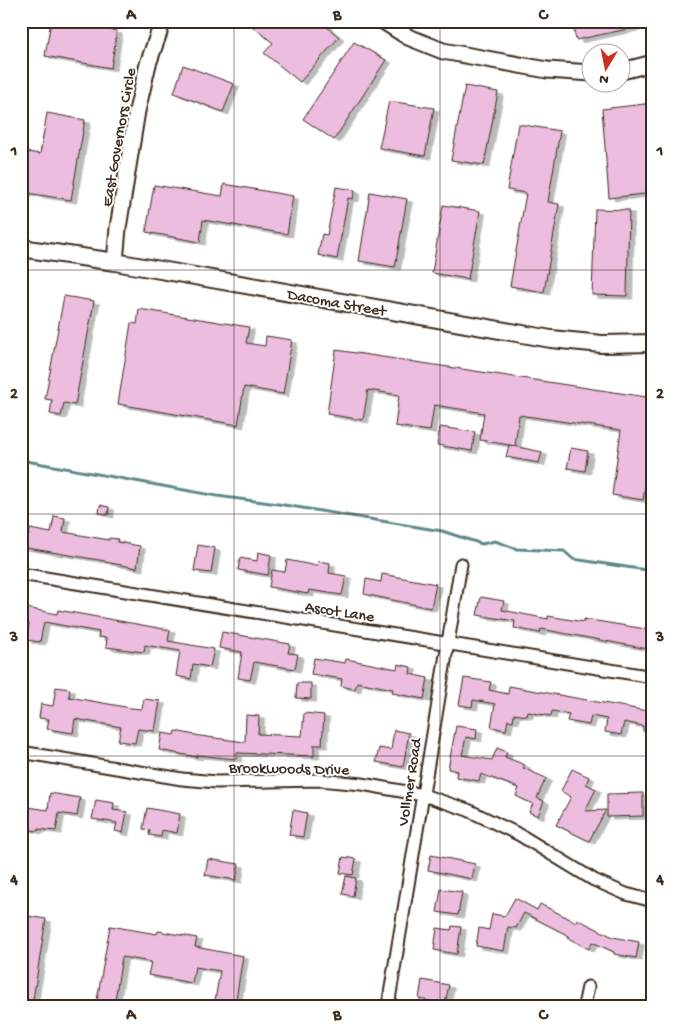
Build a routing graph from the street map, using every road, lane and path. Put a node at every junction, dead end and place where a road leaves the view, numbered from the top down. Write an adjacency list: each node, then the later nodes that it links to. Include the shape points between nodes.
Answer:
1 (163, 21): 7 (street, East Governors Circle, via 137,111)
2 (383, 21): 5 (street, via 408,37 444,51 547,70)
3 (653, 63): 4 (street)
4 (632, 68)
5 (582, 72)
6 (21, 248): 7 (main road, Dacoma Street)
7 (115, 262): 8 (main road, Dacoma Street, via 551,339)
8 (653, 344)
9 (460, 564): 11 (street, Vollmer Road)
10 (21, 574): 11 (street, Ascot Lane)
11 (448, 644): 12 (street, Ascot Lane); 14 (street, Vollmer Road)
12 (653, 678)
13 (21, 752): 14 (street, Brookwoods Drive, via 182,779 217,782 318,780)
14 (423, 795): 15 (street, Brookwoods Drive, via 468,810 520,835 594,880); 17 (street, Vollmer Road)
15 (653, 901)
16 (588, 987): 18 (street)
17 (388, 1006)
18 (584, 1006)

